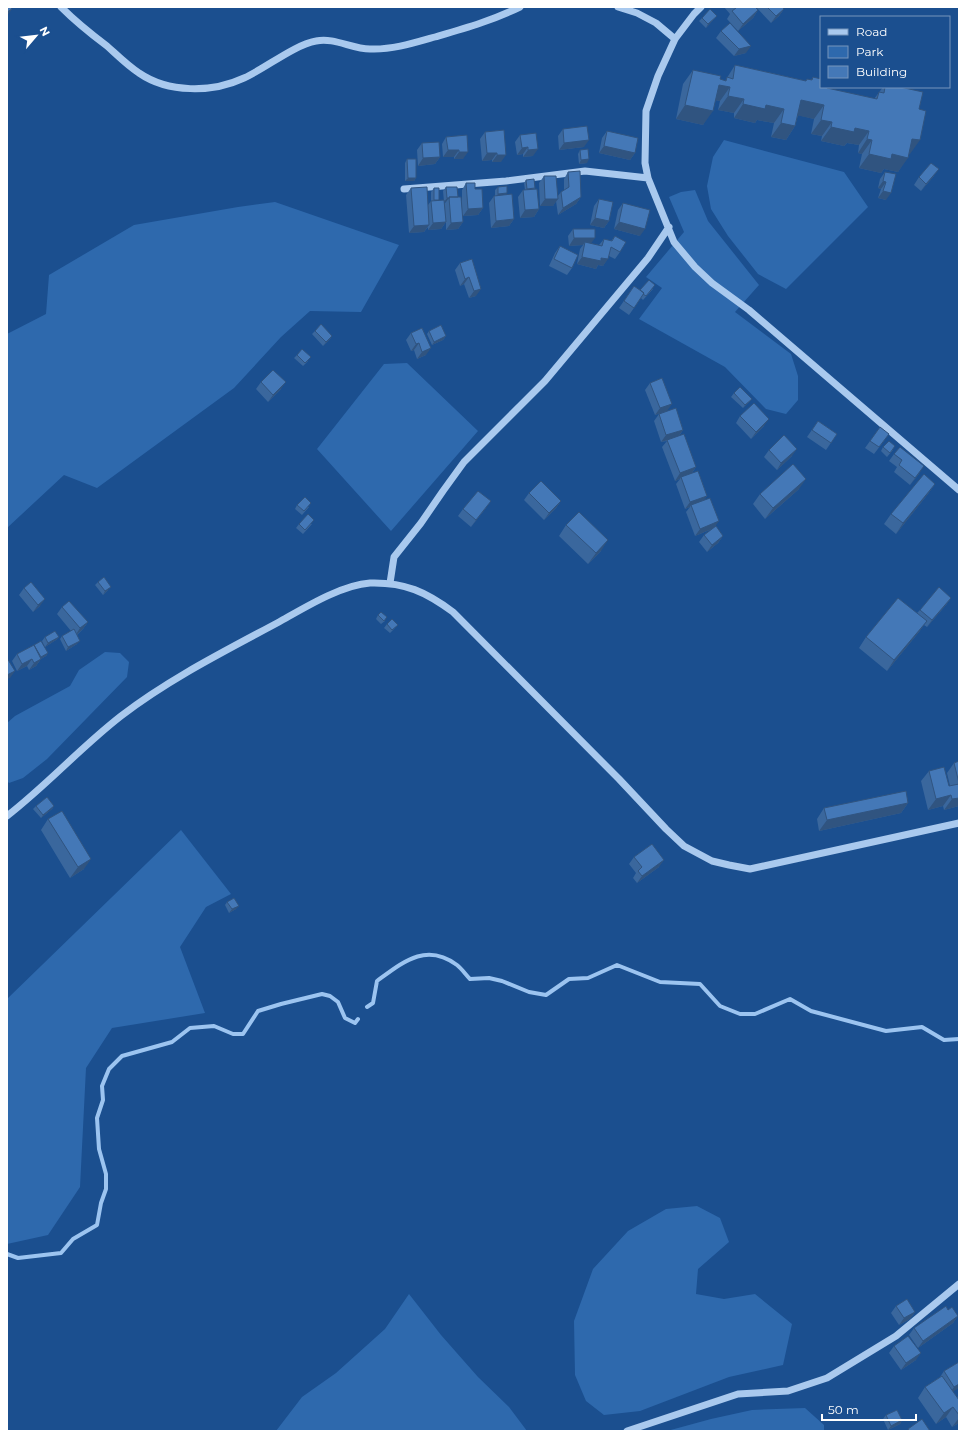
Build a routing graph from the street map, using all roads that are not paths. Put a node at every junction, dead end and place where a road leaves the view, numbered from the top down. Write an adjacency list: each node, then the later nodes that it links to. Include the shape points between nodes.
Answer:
1 (61, 7): 2 (street, via 139,74 155,82 199,89 226,85 244,78 301,46 317,41 369,49 388,48 472,27)
2 (520, 7)
3 (618, 7): 5 (street, via 656,23)
4 (701, 7): 5 (street)
5 (675, 39): 6 (street, via 646,111 645,163)
6 (648, 178): 7 (street, via 585,171 506,181); 8 (street)
7 (404, 189)
8 (668, 227): 9 (street, via 674,242 712,283 748,310); 10 (street, via 648,258 545,381 464,462 394,557)
9 (959, 490)
10 (390, 583): 11 (street, via 368,583 333,594 144,698); 12 (street, via 424,593 453,612 666,829 684,846 712,861 750,869)
11 (7, 816)
12 (959, 823)
13 (959, 1284): 14 (street, via 896,1336 828,1378 788,1391 738,1394)
14 (627, 1431)

